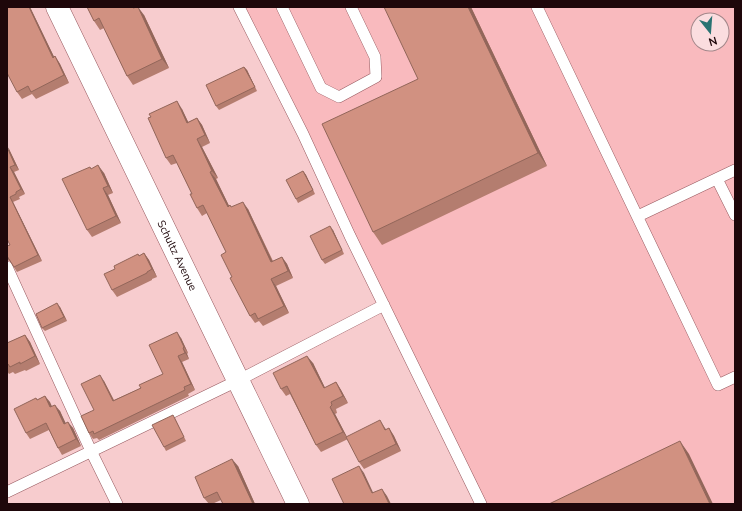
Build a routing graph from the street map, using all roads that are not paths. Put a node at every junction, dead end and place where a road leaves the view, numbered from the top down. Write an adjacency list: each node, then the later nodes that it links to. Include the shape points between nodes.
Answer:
1 (57, 7): 13 (street, Schultz Avenue)
2 (239, 7): 11 (lane)
3 (282, 7): 4 (lane, via 321,88 339,97 376,78 375,57)
4 (351, 7)
5 (537, 7): 9 (lane)
6 (735, 170): 7 (lane)
7 (717, 179): 8 (lane); 9 (lane)
8 (735, 215)
9 (638, 216): 12 (lane, via 718,385)
10 (7, 267): 14 (lane)
11 (384, 305): 13 (lane); 18 (lane)
12 (735, 377)
13 (239, 380): 14 (lane); 17 (street, Schultz Avenue)
14 (91, 451): 15 (lane); 16 (lane)
15 (7, 492)
16 (118, 504)
17 (298, 504)
18 (481, 504)

